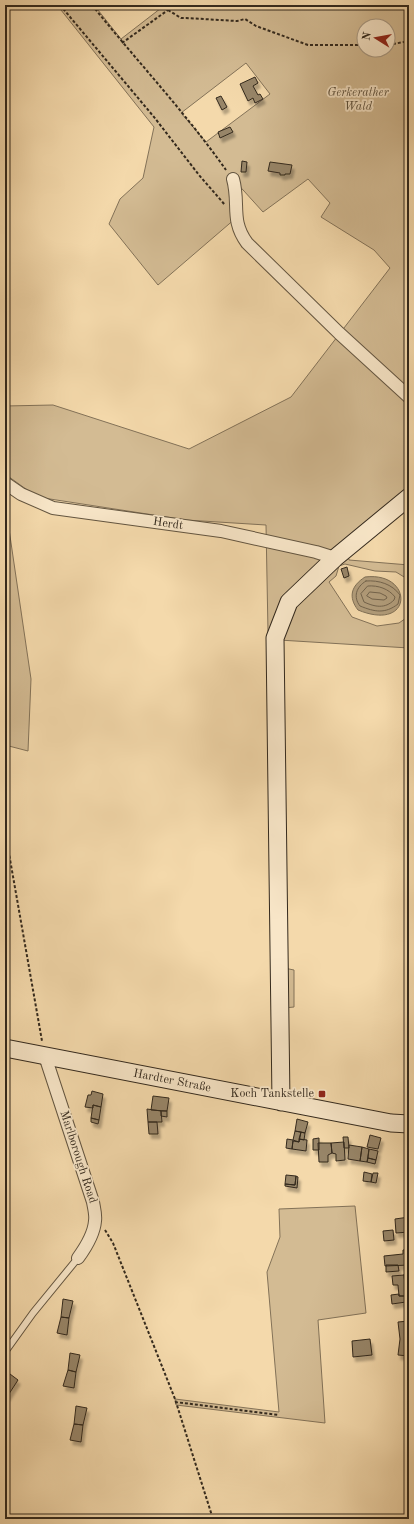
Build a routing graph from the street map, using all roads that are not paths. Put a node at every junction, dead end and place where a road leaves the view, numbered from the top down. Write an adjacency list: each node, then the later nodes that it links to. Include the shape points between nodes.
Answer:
1 (233, 179): 2 (street, via 236,191 236,218 240,234 247,243)
2 (409, 397)
3 (5, 482): 5 (street, Herdt, via 21,494 53,508 221,531)
4 (409, 497): 5 (street)
5 (335, 558): 8 (street, via 289,602 275,638)
6 (5, 1048): 7 (street, Hardter Straße)
7 (45, 1056): 8 (street, Hardter Straße); 10 (street, Marlborough Road, via 93,1202 95,1221 89,1240)
8 (281, 1102): 9 (street, Hardter Straße, via 391,1123)
9 (409, 1124)
10 (78, 1258): 11 (lane, Marlborough Road)
11 (5, 1352)

